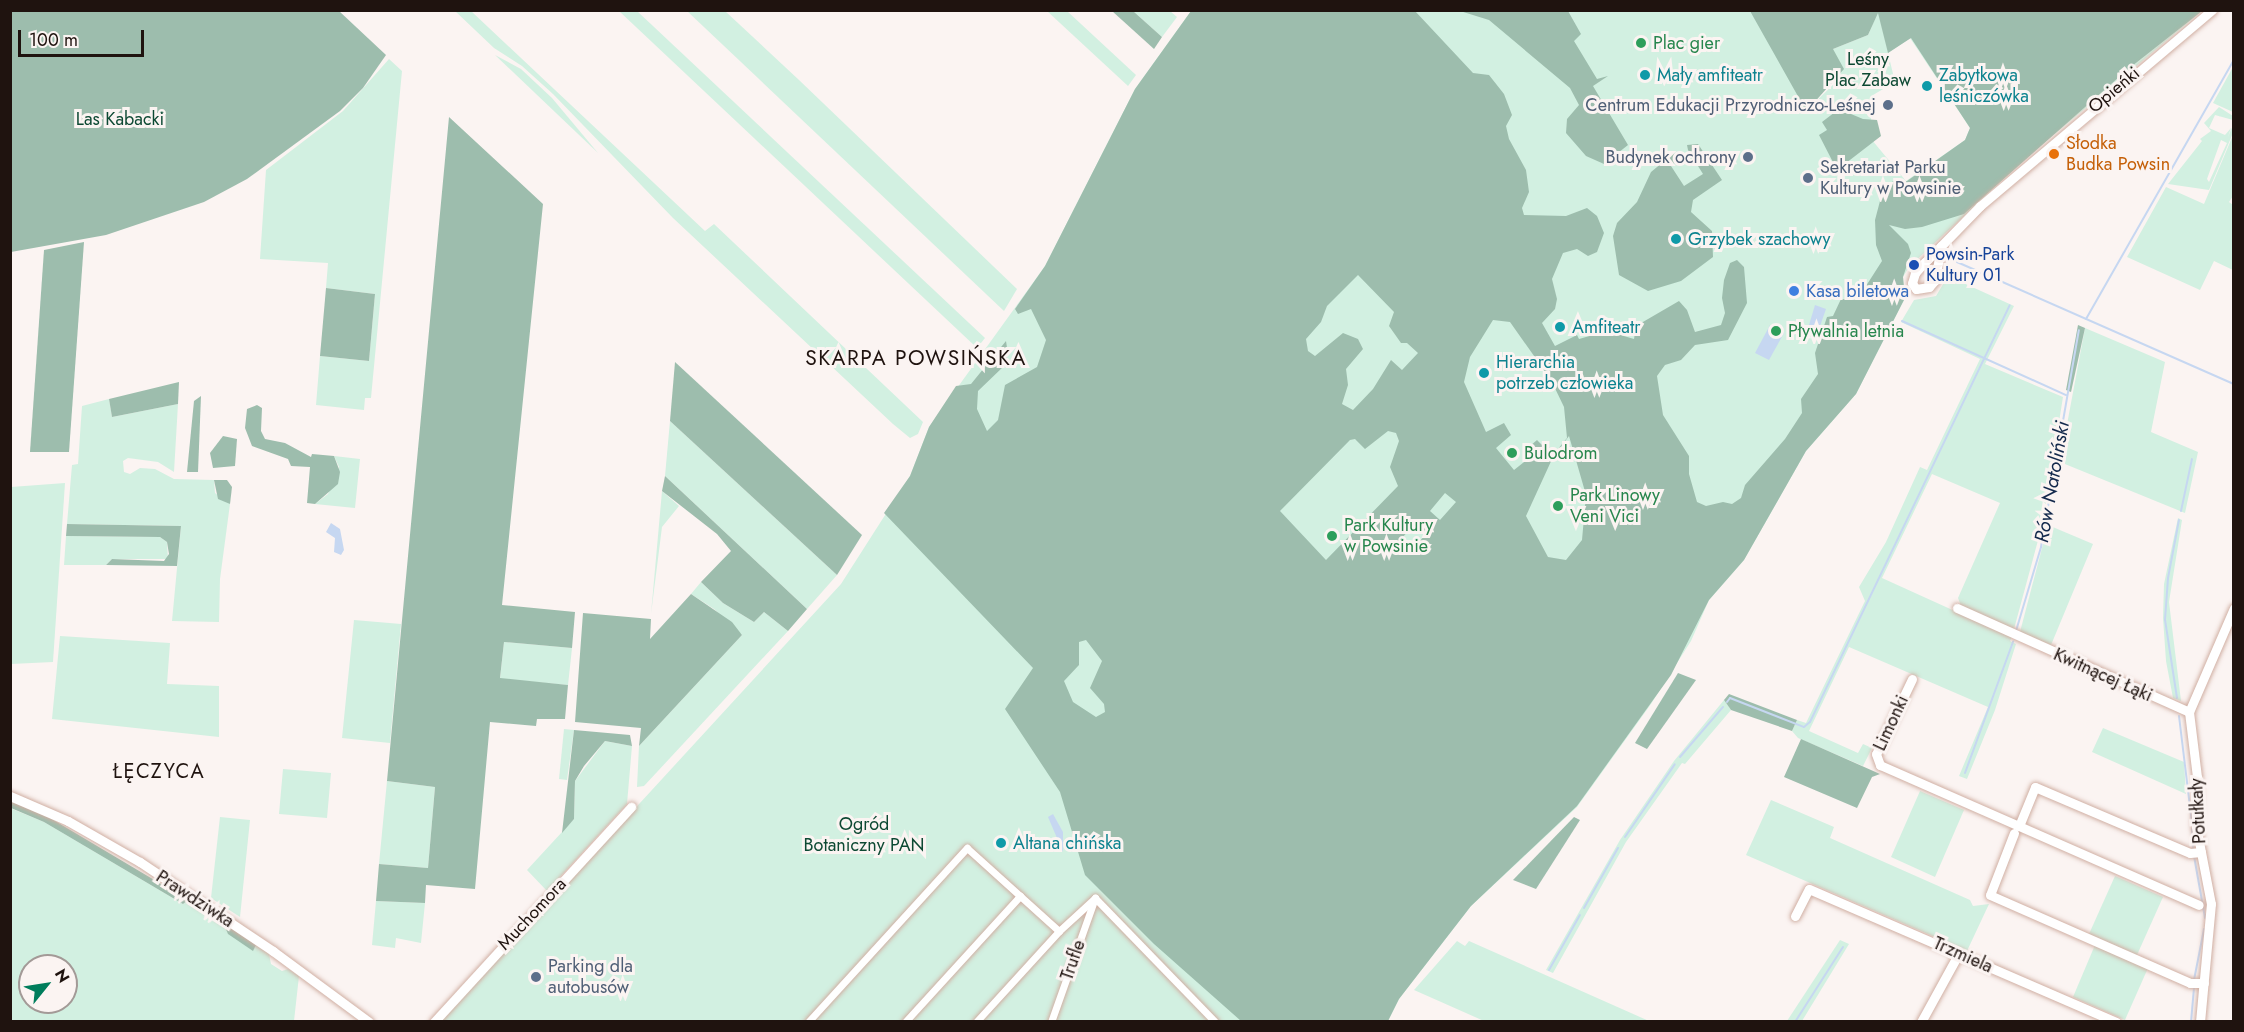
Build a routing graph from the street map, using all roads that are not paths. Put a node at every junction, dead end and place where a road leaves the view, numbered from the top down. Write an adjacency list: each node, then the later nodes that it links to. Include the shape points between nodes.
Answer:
1 (2212, 10): 2 (street, Opieńki, via 2055,139)
2 (1941, 246)
3 (1957, 608): 6 (street, Kwitnącej Łąki)
4 (2234, 608): 6 (street, Potułkały)
5 (1912, 679): 9 (street, Limonki, via 1876,754 1882,767)
6 (2189, 712): 10 (street, Potułkały)
7 (10, 796): 18 (street, Prawdziwka, via 68,821 140,862 273,951)
8 (630, 807): 19 (street, Muchomora)
9 (2017, 830): 10 (street, via 2036,787); 13 (street); 17 (street, via 1990,895)
10 (2196, 853): 17 (street, Potułkały, via 2211,904)
11 (1020, 896): 15 (street); 20 (street, via 968,848); 21 (street)
12 (1095, 897): 15 (street); 23 (street, Trufle); 24 (street)
13 (2199, 905)
14 (1795, 916): 16 (street, Trzmiela, via 1809,889)
15 (1059, 931): 22 (street)
16 (1959, 953): 25 (street); 26 (street, Trzmiela)
17 (2197, 983): 27 (street, Potułkały)
18 (369, 1022)
19 (434, 1022)
20 (808, 1022)
21 (905, 1022)
22 (976, 1022)
23 (1051, 1022)
24 (1215, 1022)
25 (1921, 1022)
26 (2116, 1022)
27 (2200, 1022)

